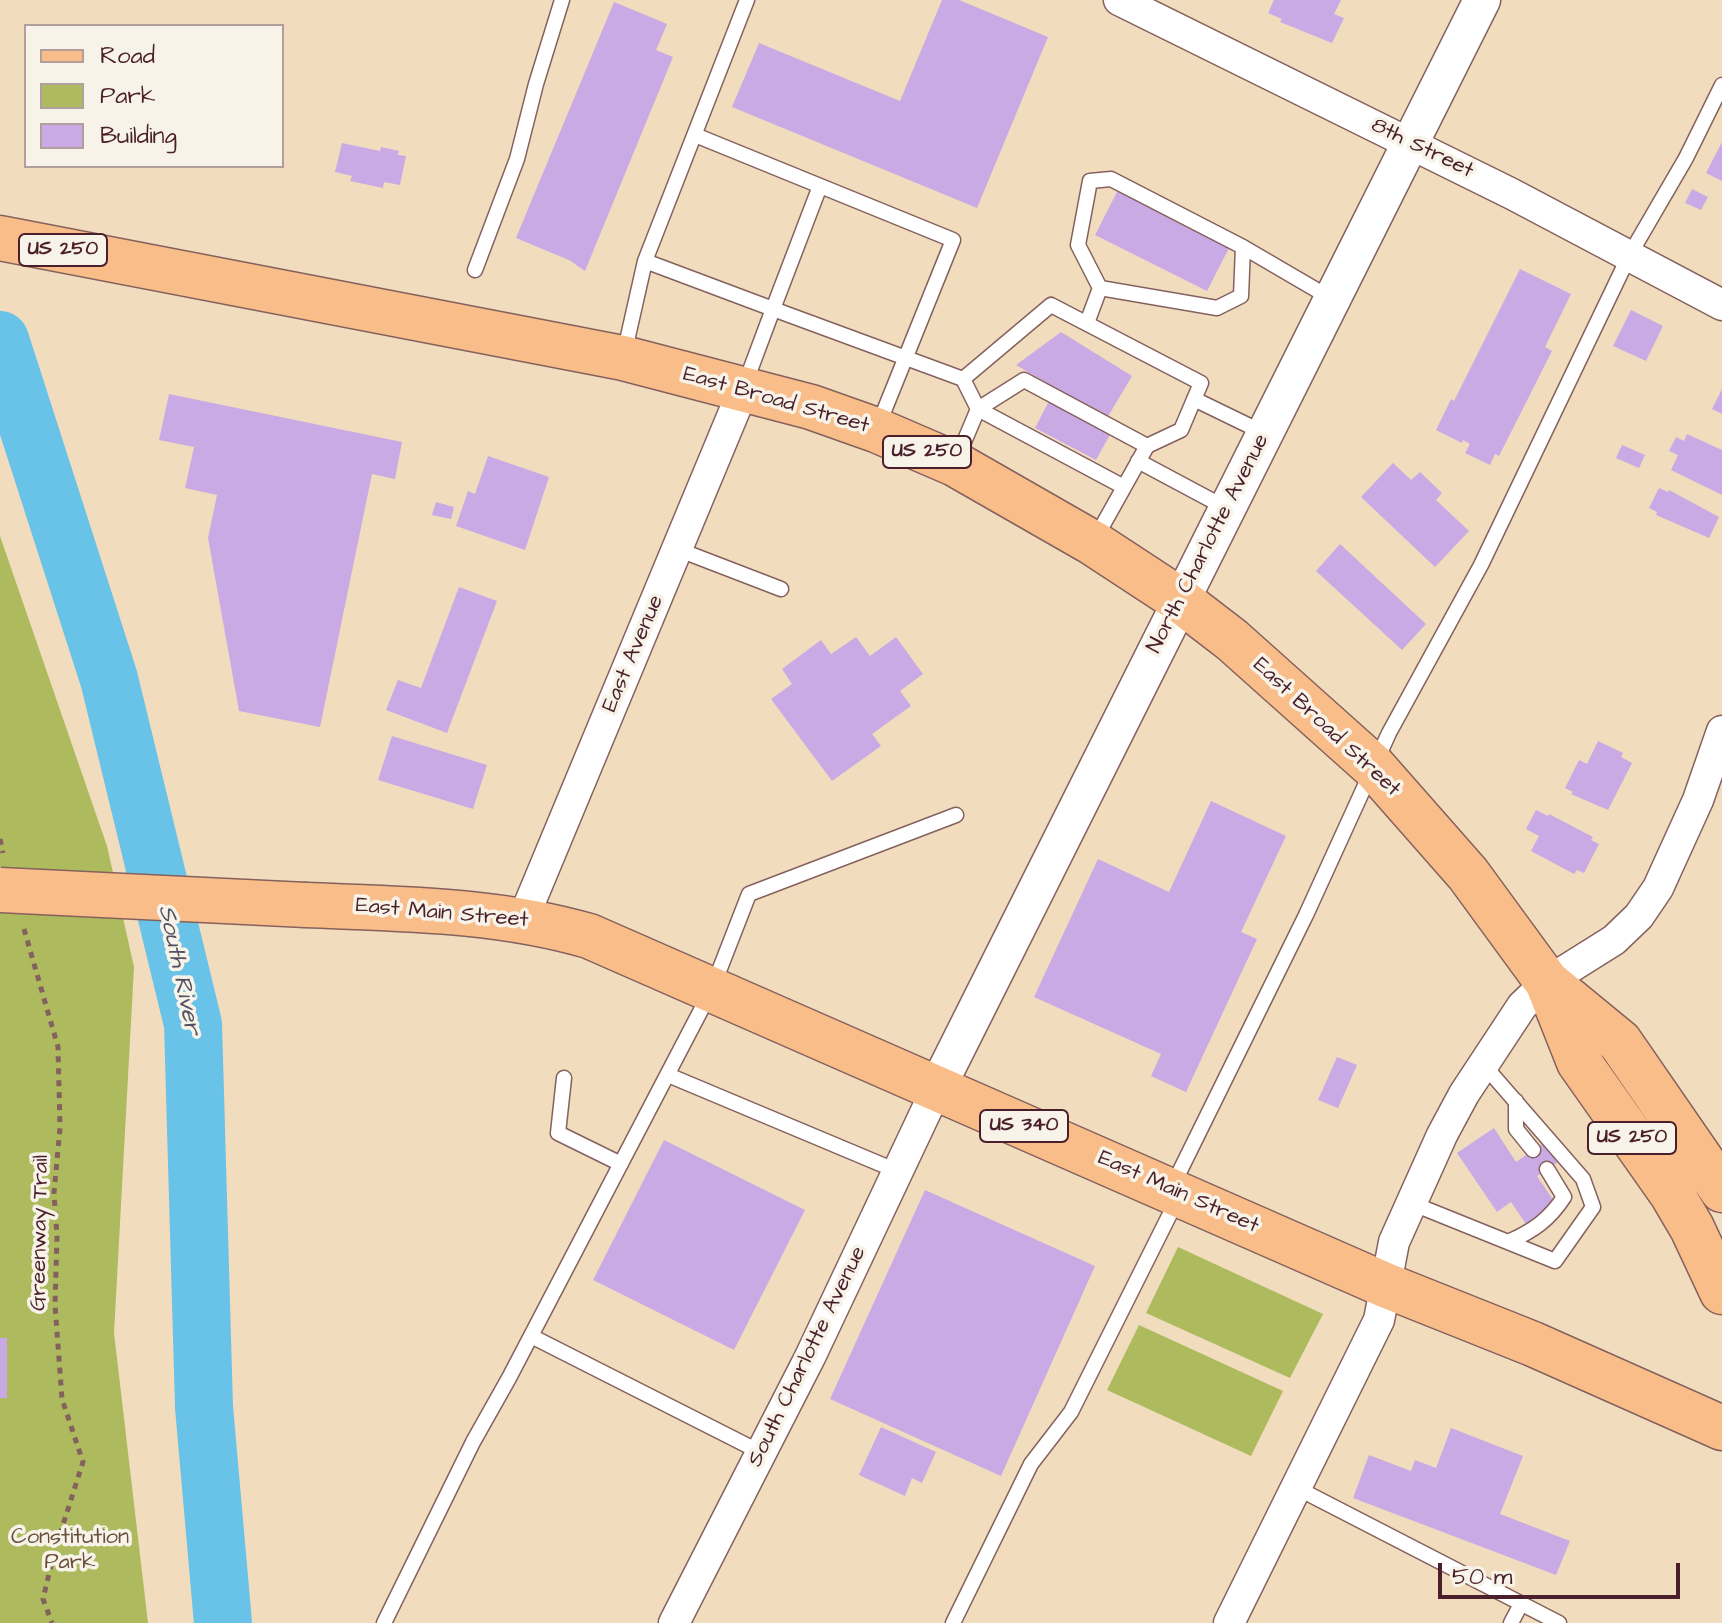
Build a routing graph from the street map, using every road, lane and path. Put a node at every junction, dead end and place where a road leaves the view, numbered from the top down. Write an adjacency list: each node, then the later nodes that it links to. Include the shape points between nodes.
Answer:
1 (562, 0): 13 (lane, via 517,159)
2 (747, 0): 6 (lane)
3 (1119, 0): 7 (street, 8th Street)
4 (1482, 0): 7 (street, North Charlotte Avenue)
5 (1722, 85): 11 (lane)
6 (695, 135): 8 (lane); 12 (lane)
7 (1411, 143): 11 (street, 8th Street); 15 (street, North Charlotte Avenue)
8 (820, 186): 17 (lane); 20 (lane, via 953,240)
9 (0, 238): 19 (main road, East Broad Street / US 250)
10 (1243, 247): 14 (lane, via 1241,296 1217,308); 14 (lane, via 1111,179 1090,181 1078,245); 15 (lane)
11 (1629, 256): 16 (street, 8th Street); 37 (lane, via 1481,565)
12 (645, 261): 17 (lane); 19 (lane)
13 (475, 270)
14 (1100, 288): 18 (lane)
15 (1332, 299): 26 (street, North Charlotte Avenue)
16 (1722, 305)
17 (773, 309): 20 (lane); 22 (lane)
18 (1087, 323): 21 (lane, via 1051,305); 23 (lane, via 1201,383)
19 (623, 358): 22 (main road, East Broad Street / US 250)
20 (905, 358): 21 (lane); 25 (lane)
21 (963, 379): 24 (lane)
22 (744, 388): 25 (main road, East Broad Street / US 250); 33 (street, East Avenue)
23 (1194, 399): 26 (lane); 27 (lane, via 1181,430)
24 (978, 409): 27 (lane, via 1024,380); 29 (lane); 30 (lane)
25 (876, 430): 29 (main road, East Broad Street / US 250)
26 (1264, 433): 31 (street, North Charlotte Avenue)
27 (1147, 446): 28 (lane)
28 (1138, 461): 30 (lane); 31 (lane)
29 (955, 464): 32 (main road, East Broad Street / US 250)
30 (1124, 487): 32 (lane)
31 (1226, 508): 35 (street, North Charlotte Avenue)
32 (1093, 543): 35 (main road, East Broad Street / US 250)
33 (677, 549): 34 (lane); 41 (street, East Avenue)
34 (781, 589)
35 (1180, 600): 37 (main road, East Broad Street / US 250); 47 (street, North Charlotte Avenue)
36 (1722, 731): 42 (street, via 1698,800 1639,916 1614,940)
37 (1373, 766): 42 (main road, East Broad Street / US 250, via 1468,874); 54 (lane)
38 (956, 815): 43 (lane, via 749,894)
39 (0, 839): 40 (path, Greenway Trail)
40 (9, 889): 41 (main road, East Main Street / US 340, bridge); 64 (path, Greenway Trail, via 58,1047 55,1305 62,1399 83,1462 43,1599)
41 (523, 919): 43 (main road, East Main Street / US 340, via 589,936)
42 (1547, 982): 44 (street, via 1522,1006); 53 (main road, East Broad Street / US 250, via 1620,1042); 58 (main road, East Broad Street / US 250, via 1579,1062 1672,1194)
43 (712, 989): 45 (lane); 47 (main road, East Main Street / US 340)
44 (1483, 1064): 48 (lane); 55 (street)
45 (668, 1075): 50 (lane); 52 (lane)
46 (564, 1078): 50 (lane, via 558,1133)
47 (937, 1088): 52 (street, South Charlotte Avenue); 54 (main road, East Main Street / US 340)
48 (1516, 1101): 49 (lane, via 1516,1129); 56 (lane, via 1583,1179 1593,1207 1555,1261)
49 (1533, 1150)
50 (621, 1164): 59 (lane)
51 (1547, 1169): 56 (lane, via 1564,1197 1533,1231)
52 (897, 1171): 61 (street, South Charlotte Avenue)
53 (1722, 1190)
54 (1175, 1192): 57 (main road, East Main Street / US 340); 67 (lane, via 1071,1412 1031,1464)
55 (1411, 1203): 56 (lane); 57 (street, via 1394,1242)
56 (1508, 1242)
57 (1385, 1285): 60 (main road, East Main Street / US 340); 62 (street, via 1379,1320)
58 (1722, 1292)
59 (531, 1336): 61 (lane); 65 (lane)
60 (1722, 1428)
61 (762, 1453): 66 (street, South Charlotte Avenue)
62 (1297, 1488): 63 (lane); 68 (street)
63 (1521, 1604): 69 (lane); 70 (lane)
64 (52, 1623)
65 (384, 1623)
66 (674, 1623)
67 (953, 1623)
68 (1229, 1623)
69 (1511, 1623)
70 (1559, 1623)

